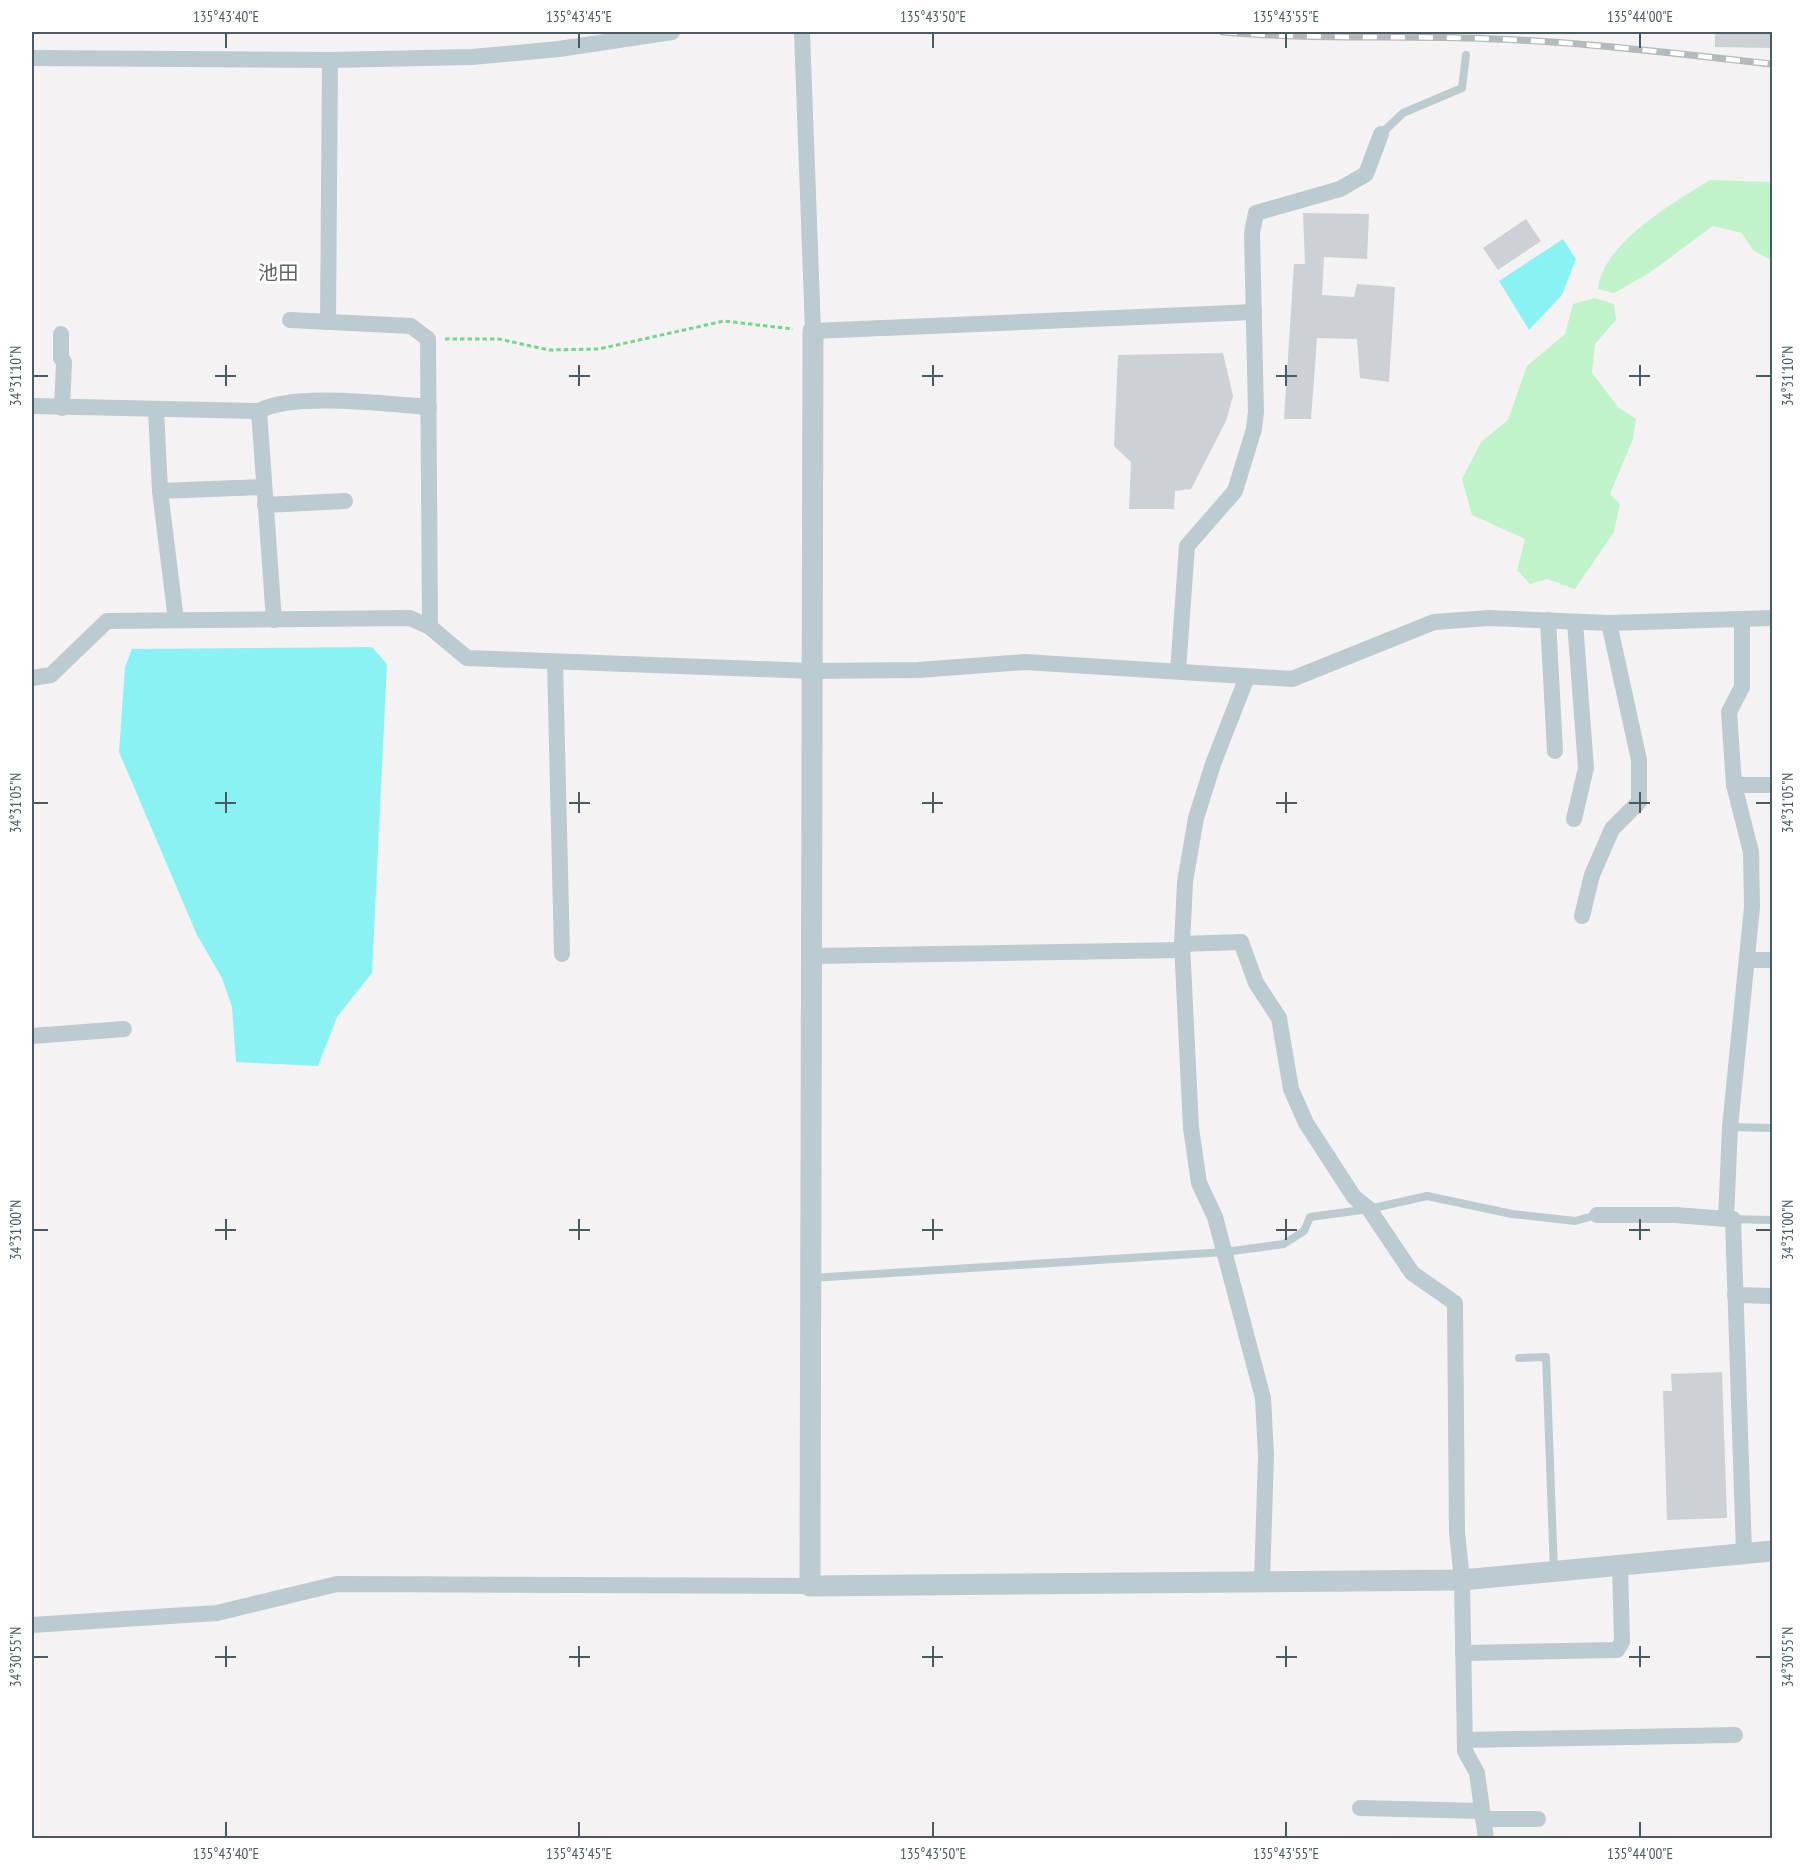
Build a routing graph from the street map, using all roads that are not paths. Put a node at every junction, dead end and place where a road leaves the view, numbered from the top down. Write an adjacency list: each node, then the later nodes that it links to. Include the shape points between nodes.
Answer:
1 (672, 32): 5 (street, via 472,57)
2 (802, 32): 10 (street)
3 (1466, 55): 6 (lane, via 1462,88 1403,113)
4 (32, 58): 5 (street)
5 (330, 60): 9 (street)
6 (1381, 134): 7 (street, via 1366,174 1340,189 1256,213 1252,233)
7 (1254, 312): 10 (street); 31 (street, via 1254,429 1235,491 1187,546)
8 (290, 320): 9 (street)
9 (328, 322): 13 (street, via 411,326 428,339)
10 (813, 331): 30 (street)
11 (61, 334): 14 (street)
12 (32, 406): 14 (street)
13 (429, 406): 16 (street, via 273,403); 28 (street)
14 (62, 408): 15 (street)
15 (156, 410): 16 (street); 18 (street)
16 (259, 411): 17 (street)
17 (264, 487): 18 (street); 20 (street)
18 (160, 491): 22 (street)
19 (345, 501): 20 (street)
20 (266, 505): 23 (street)
21 (1773, 618): 26 (street)
22 (176, 620): 23 (street); 33 (street, via 107,621 51,675)
23 (274, 620): 28 (street, via 410,618)
24 (1548, 620): 25 (street); 32 (street, via 1489,618 1434,622 1292,679); 34 (street)
25 (1575, 621): 27 (street); 37 (street, via 1586,768)
26 (1742, 621): 27 (street); 35 (street, via 1742,687 1730,712)
27 (1609, 623): 38 (street, via 1639,760 1639,802 1612,829 1592,875)
28 (430, 627): 29 (street, via 467,658)
29 (555, 662): 30 (street); 40 (street)
30 (812, 671): 31 (street, via 918,670 1025,662); 41 (street)
31 (1178, 671): 32 (street)
32 (1247, 677): 39 (street, via 1196,818 1185,882)
33 (32, 678)
34 (1555, 751)
35 (1734, 785): 36 (street); 42 (street, via 1751,852 1752,907)
36 (1773, 785)
37 (1574, 819)
38 (1582, 916)
39 (1182, 947): 41 (street); 48 (street, via 1241,942 1256,983 1279,1018 1291,1089 1306,1123 1354,1197); 52 (street, via 1191,1128 1198,1183 1215,1217)
40 (562, 954)
41 (812, 956): 53 (street)
42 (1746, 960): 43 (street); 46 (street)
43 (1773, 960)
44 (124, 1029): 45 (street)
45 (32, 1036)
46 (1730, 1127): 47 (lane); 50 (street)
47 (1773, 1128)
48 (1369, 1209): 49 (lane, via 1427,1196 1512,1214 1575,1221); 52 (lane, via 1310,1217 1304,1231 1284,1244); 61 (street, via 1412,1273 1455,1303 1457,1532)
49 (1597, 1215): 50 (street)
50 (1729, 1219): 51 (lane); 54 (street)
51 (1773, 1220)
52 (1225, 1252): 53 (lane); 62 (street, via 1263,1398 1266,1456)
53 (811, 1278): 63 (street)
54 (1735, 1295): 55 (street); 58 (street)
55 (1773, 1296)
56 (1520, 1358): 60 (lane, via 1546,1357)
57 (1773, 1551): 58 (street)
58 (1744, 1553): 59 (street)
59 (1620, 1565): 60 (street); 65 (street, via 1622,1642 1617,1650)
60 (1554, 1571): 61 (street)
61 (1462, 1580): 62 (street); 65 (street)
62 (1262, 1582): 63 (street)
63 (810, 1586): 64 (street, via 337,1584 217,1613)
64 (32, 1624)
65 (1463, 1653): 67 (street)
66 (1735, 1735): 67 (street)
67 (1465, 1740): 69 (street, via 1465,1751 1477,1773)
68 (1360, 1808): 69 (street)
69 (1483, 1815): 70 (street); 71 (street)
70 (1538, 1819)
71 (1486, 1839)

